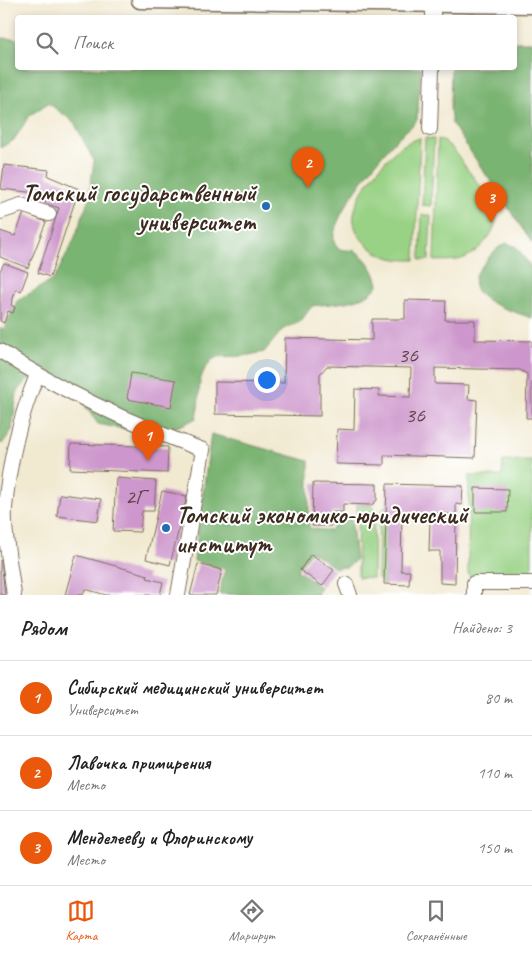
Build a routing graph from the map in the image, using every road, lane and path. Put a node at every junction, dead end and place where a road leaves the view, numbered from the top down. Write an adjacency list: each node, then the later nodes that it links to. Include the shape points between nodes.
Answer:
1 (140, 0): 2 (main road)
2 (176, 0): 3 (main road)
3 (338, 1): 6 (main road)
4 (488, 2): 5 (main road); 6 (main road)
5 (532, 5)
6 (433, 10)
7 (432, 70): 8 (lane)
8 (430, 129)
9 (0, 212): 10 (lane, via 21,205)
10 (49, 214)
11 (0, 351): 12 (lane)
12 (36, 375): 14 (lane, via 17,433 5,509); 15 (lane, via 147,429 203,450)
13 (532, 583): 16 (lane, via 474,583)
14 (14, 595)
15 (178, 595)
16 (474, 595)

